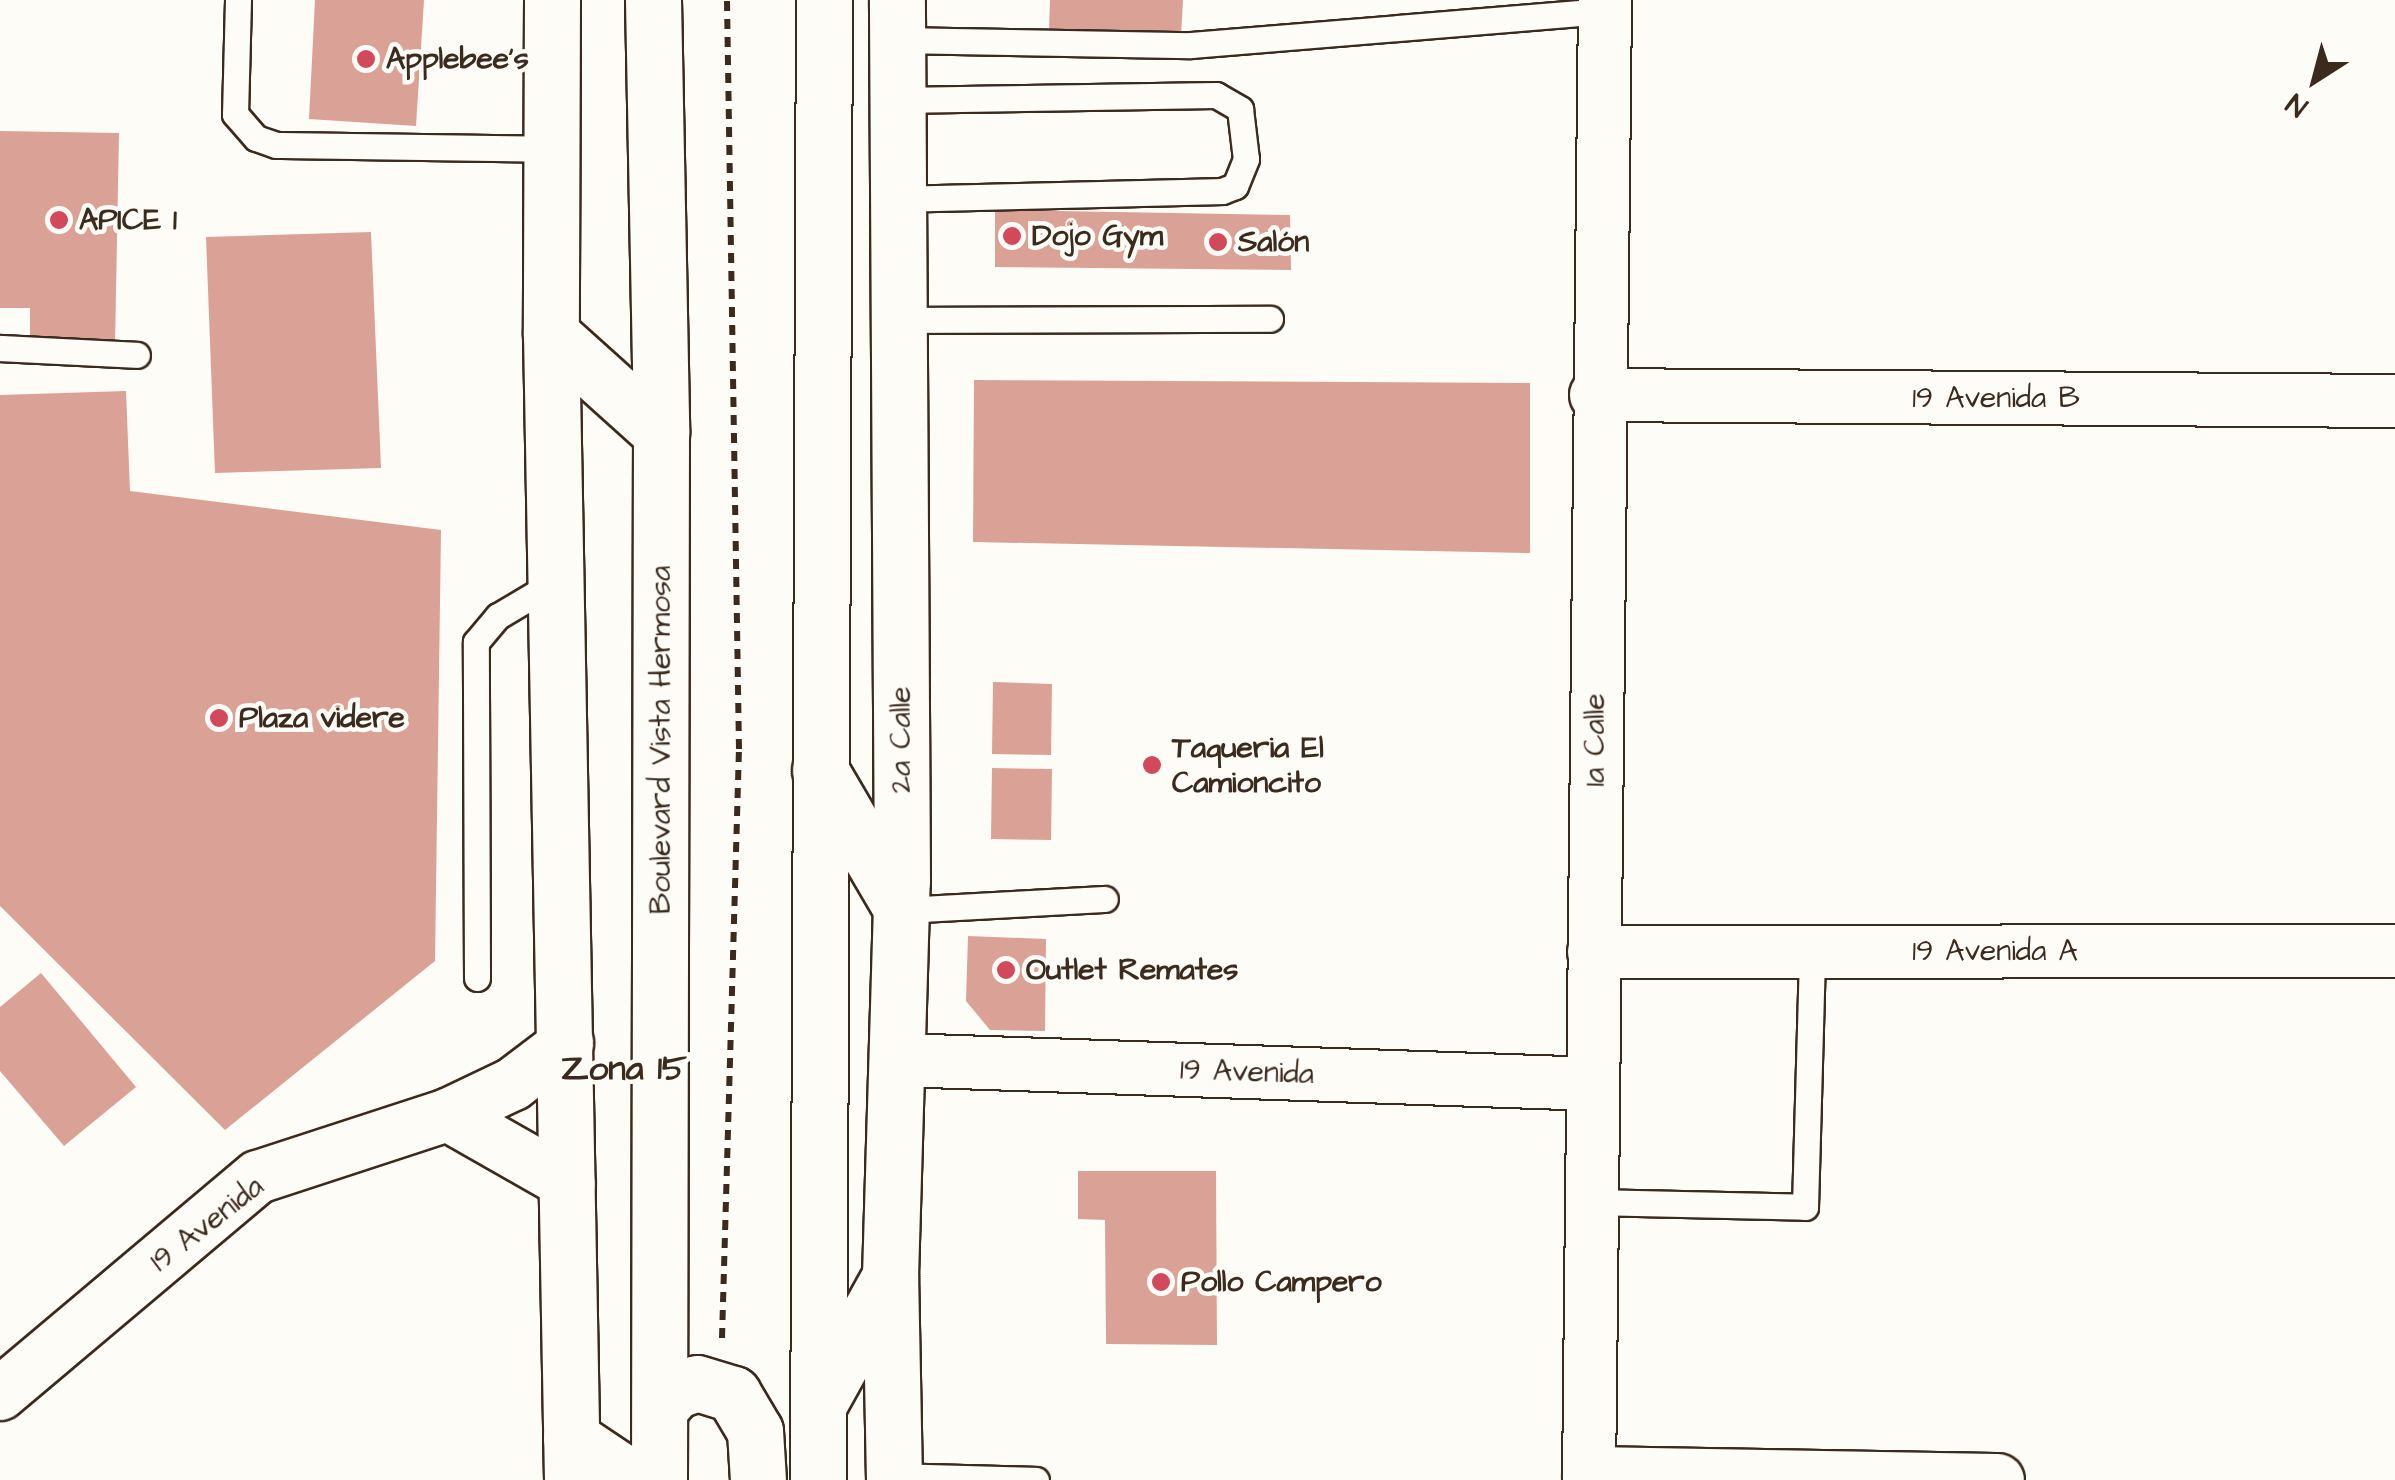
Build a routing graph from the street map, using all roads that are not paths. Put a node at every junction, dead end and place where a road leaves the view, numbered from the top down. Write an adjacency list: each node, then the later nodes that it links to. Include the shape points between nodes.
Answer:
1 (238, 0): 8 (lane, via 234,114 256,138 276,144)
2 (552, 0): 8 (main road)
3 (654, 0): 17 (main road, Boulevard Vista Hermosa)
4 (824, 0): 19 (main road)
5 (1604, 5): 6 (lane, via 1191,46); 15 (street, 1a Calle)
6 (897, 20): 7 (main road, 2a Calle)
7 (897, 100): 9 (main road, 2a Calle); 9 (lane, via 1216,95 1240,109 1246,158 1242,176 1222,191)
8 (551, 149): 12 (main road)
9 (898, 199): 11 (main road, 2a Calle)
10 (1270, 319): 11 (lane)
11 (898, 320): 21 (main road, 2a Calle)
12 (551, 334): 17 (main road); 18 (main road)
13 (0, 348): 14 (lane)
14 (136, 354)
15 (1596, 395): 16 (street, 19 Avenida B); 23 (street, 1a Calle)
16 (2395, 401)
17 (661, 433): 35 (main road, Boulevard Vista Hermosa)
18 (556, 581): 25 (lane, via 498,616 476,642); 26 (main road)
19 (818, 767): 21 (main road); 34 (main road)
20 (1105, 898): 21 (lane)
21 (902, 910): 27 (main road, 2a Calle)
22 (2395, 951): 24 (street, 19 Avenida A)
23 (1594, 952): 24 (street, 19 Avenida A); 28 (street, 1a Calle)
24 (1812, 952): 31 (lane, via 1805,1207)
25 (478, 978)
26 (568, 1043): 29 (street, 19 Avenida, via 513,1084); 30 (main road)
27 (900, 1060): 28 (street, 19 Avenida); 32 (main road, 2a Calle)
28 (1593, 1084): 31 (street, 1a Calle)
29 (448, 1114): 30 (street); 33 (street, 19 Avenida, via 258,1177)
30 (569, 1184): 36 (main road)
31 (1592, 1202): 37 (street, 1a Calle)
32 (890, 1276): 34 (main road); 38 (main road, 2a Calle)
33 (0, 1394)
34 (820, 1403): 42 (main road)
35 (660, 1408): 40 (main road, Boulevard Vista Hermosa); 41 (main road, via 686,1386 720,1386 750,1417)
36 (572, 1459): 39 (main road)
37 (1590, 1476): 44 (street)
38 (894, 1478): 43 (lane)
39 (634, 1480)
40 (659, 1480)
41 (758, 1480)
42 (818, 1480)
43 (1036, 1480)
44 (1998, 1480)

